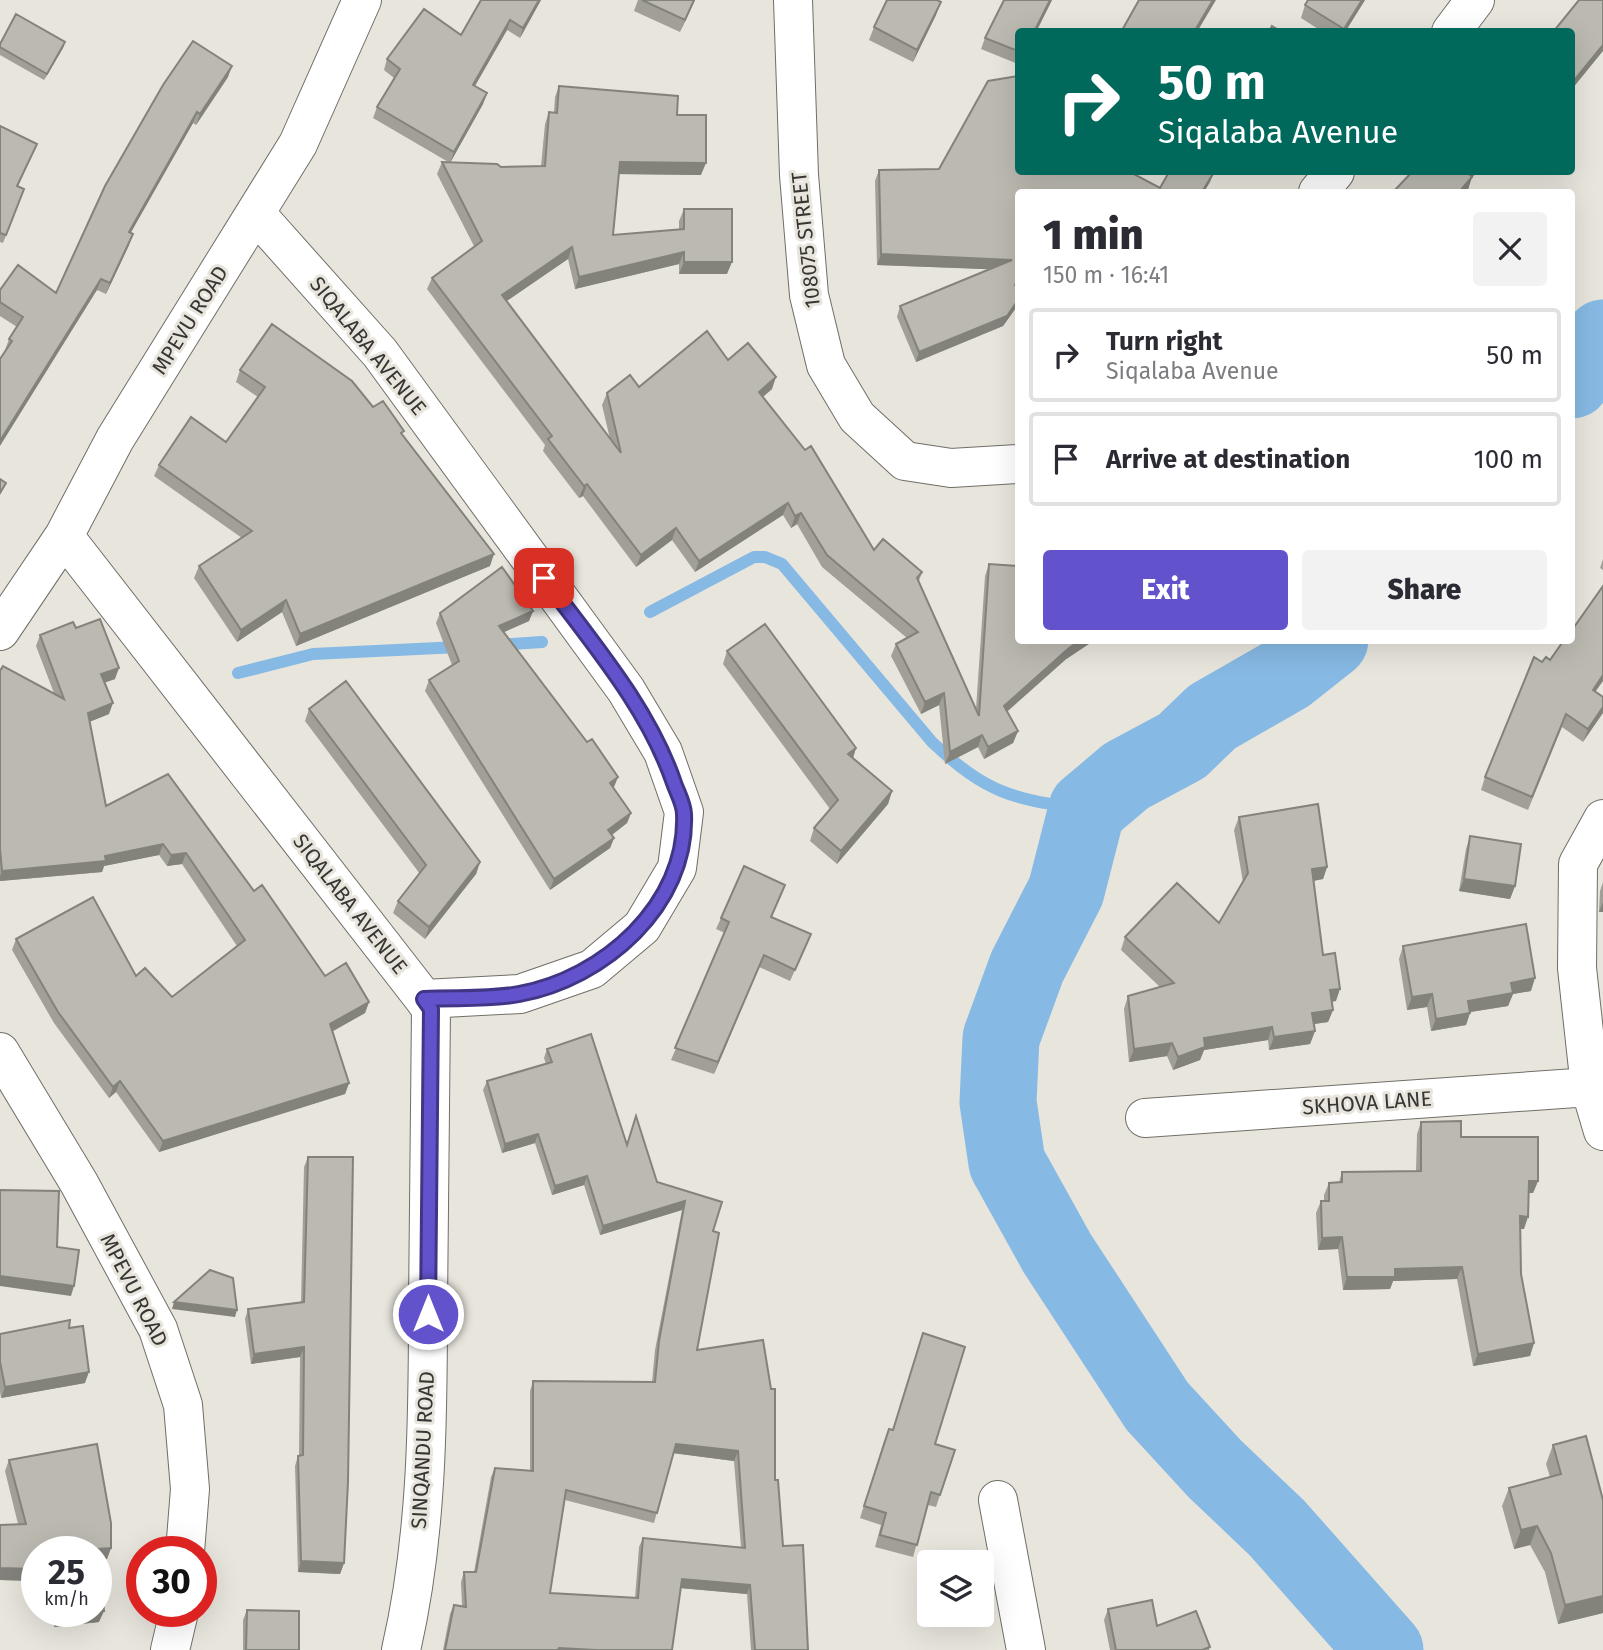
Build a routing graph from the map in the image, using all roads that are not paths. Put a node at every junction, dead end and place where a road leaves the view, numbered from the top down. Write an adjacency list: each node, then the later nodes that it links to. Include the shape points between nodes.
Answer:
1 (362, 0): 7 (street, MPEVU ROAD, via 298,144)
2 (793, 0): 8 (street, 108075 STREET, via 809,295 826,365 857,417 905,461 951,468)
3 (1475, 0): 4 (street)
4 (1454, 28)
5 (1332, 175): 6 (street)
6 (1321, 189)
7 (257, 215): 9 (street, MPEVU ROAD, via 115,439); 12 (street, SIQALABA AVENUE, via 380,353 626,690 663,752 684,812 677,868 642,927 592,969 520,994)
8 (1015, 464)
9 (64, 536): 10 (street, MPEVU ROAD); 12 (street, SIQALABA AVENUE)
10 (0, 631)
11 (1603, 819): 14 (street, via 1578,864 1577,968)
12 (424, 999): 21 (street, SINQANDU ROAD, via 431,1009 428,1382 414,1594)
13 (0, 1052): 18 (street, MPEVU ROAD, via 79,1183 158,1329 183,1405 190,1489)
14 (1590, 1087): 15 (street, SKHOVA LANE); 16 (street)
15 (1144, 1118)
16 (1603, 1130)
17 (998, 1500): 22 (street)
18 (186, 1536)
19 (175, 1627): 20 (street)
20 (170, 1650)
21 (401, 1650)
22 (1026, 1650)

